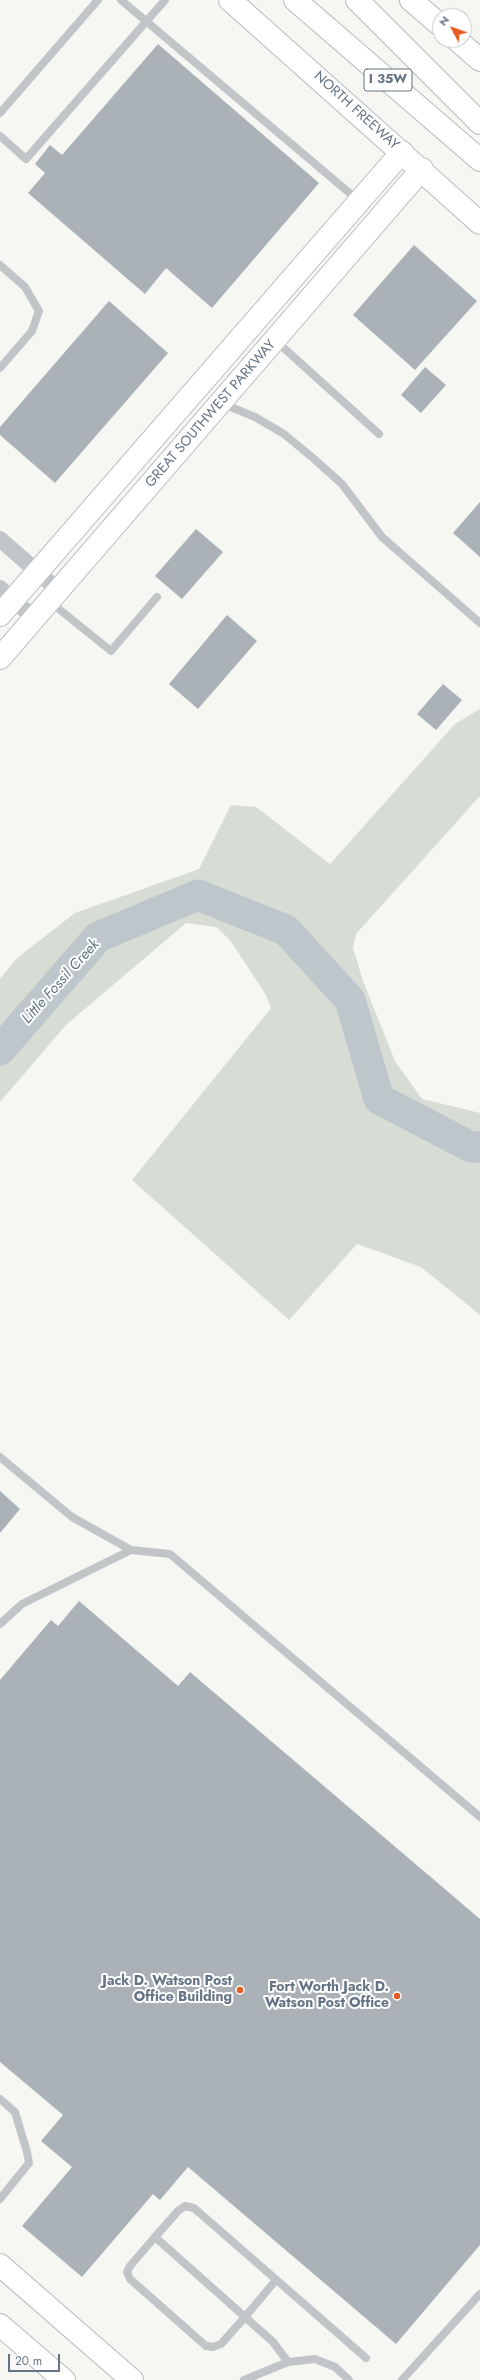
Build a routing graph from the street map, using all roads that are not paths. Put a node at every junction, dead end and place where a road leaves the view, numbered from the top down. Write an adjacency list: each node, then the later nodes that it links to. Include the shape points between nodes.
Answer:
1 (98, 0): 16 (lane)
2 (121, 0): 11 (lane)
3 (164, 0): 11 (lane)
4 (230, 0): 19 (main road, NORTH FREEWAY)
5 (295, 0): 20 (main road, I 35W)
6 (357, 0): 17 (main road)
7 (411, 0): 10 (main road)
8 (432, 0): 9 (main road)
9 (441, 8)
10 (432, 18)
11 (147, 21): 18 (lane, via 26,159); 22 (lane)
12 (472, 36): 13 (main road)
13 (480, 44)
14 (466, 48): 15 (main road)
15 (480, 60)
16 (0, 113)
17 (480, 123)
18 (0, 136)
19 (402, 152): 21 (main road, NORTH FREEWAY); 22 (main road, GREAT SOUTHWEST PARKWAY)
20 (480, 160)
21 (422, 169): 23 (main road, NORTH FREEWAY); 25 (main road, GREAT SOUTHWEST PARKWAY)
22 (360, 202): 30 (main road, GREAT SOUTHWEST PARKWAY)
23 (480, 223)
24 (0, 265): 26 (lane, via 25,287 39,311 32,331)
25 (275, 340): 27 (main road, GREAT SOUTHWEST PARKWAY); 28 (lane)
26 (0, 368)
27 (220, 403): 31 (main road, GREAT SOUTHWEST PARKWAY); 35 (lane, via 255,417 284,434 313,458 342,484 382,537)
28 (379, 434)
29 (0, 539): 30 (street)
30 (37, 572): 31 (street); 33 (main road, GREAT SOUTHWEST PARKWAY)
31 (53, 595): 32 (lane, via 111,651); 34 (main road, GREAT SOUTHWEST PARKWAY)
32 (157, 597)
33 (4, 601): 34 (street)
34 (34, 618): 36 (main road, GREAT SOUTHWEST PARKWAY)
35 (480, 623)
36 (0, 658)
37 (0, 1458): 38 (lane, via 72,1517)
38 (131, 1550): 39 (lane, via 22,1604); 40 (lane, via 170,1554)
39 (0, 1624)
40 (480, 1817)
41 (0, 2099): 42 (lane, via 15,2112 28,2163)
42 (0, 2198)
43 (155, 2237): 45 (lane, via 178,2211 185,2206 194,2208); 47 (lane); 47 (lane, via 130,2266 127,2272 130,2279 206,2346 220,2344)
44 (0, 2265): 52 (main road)
45 (276, 2280): 47 (lane); 49 (lane)
46 (478, 2299): 55 (lane)
47 (245, 2317): 50 (lane, via 273,2342)
48 (0, 2325): 51 (main road)
49 (366, 2358)
50 (288, 2362): 53 (lane); 54 (lane, via 315,2360 335,2367)
51 (64, 2380)
52 (132, 2380)
53 (244, 2380)
54 (349, 2380)
55 (402, 2380)

